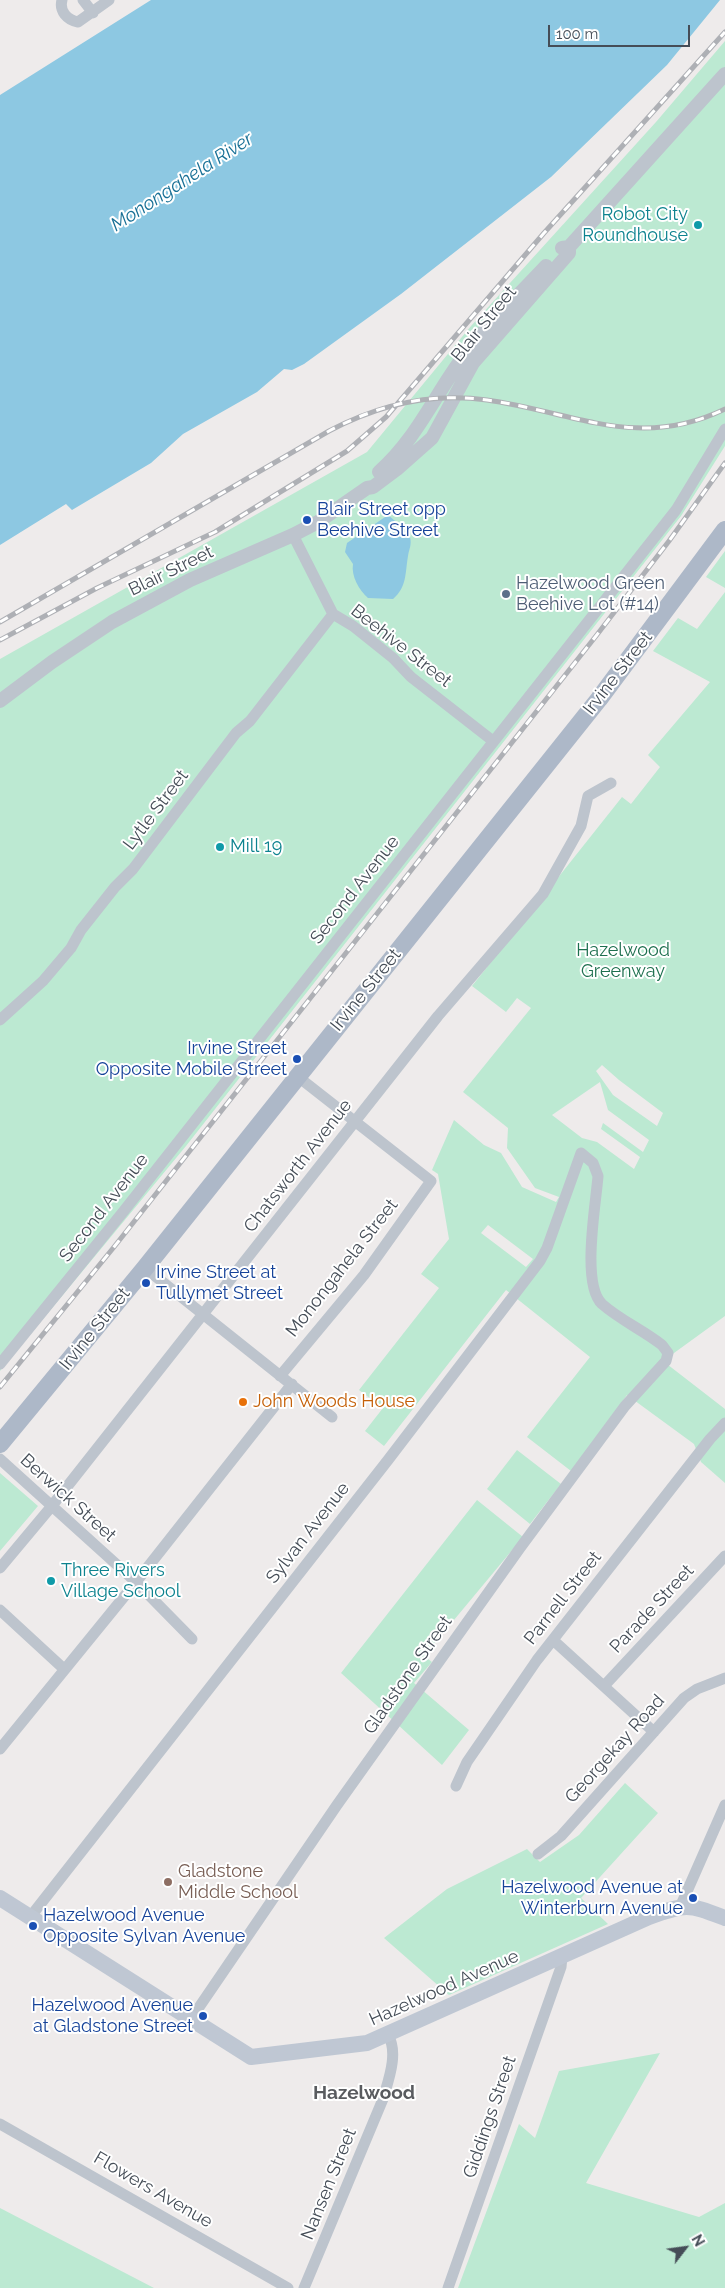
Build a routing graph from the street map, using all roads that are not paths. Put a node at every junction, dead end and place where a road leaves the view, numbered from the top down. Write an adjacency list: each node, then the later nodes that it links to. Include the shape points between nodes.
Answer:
1 (62, 0): 4 (street, via 64,13 74,21)
2 (83, 0): 4 (street)
3 (109, 0): 4 (street)
4 (93, 13)
5 (725, 74): 8 (street, Blair Street, via 569,246 569,253 473,364 432,438 373,487)
6 (725, 429): 11 (street, Second Avenue, via 676,510)
7 (725, 530): 14 (main road, Irvine Street, via 599,699)
8 (293, 536): 9 (street, Beehive Street); 10 (street, Blair Street, via 190,580 120,617)
9 (332, 614): 11 (street, Beehive Street, via 353,626 393,658 406,673); 13 (street, Lytle Street, via 250,722 236,733 133,869 81,930 64,957)
10 (0, 700)
11 (494, 741): 19 (street, Second Avenue)
12 (611, 783): 15 (street, Chatsworth Avenue, via 588,796 581,826 543,894 438,1016)
13 (0, 1020)
14 (297, 1076): 15 (street); 16 (main road, Irvine Street)
15 (355, 1120): 17 (street, Chatsworth Avenue); 20 (street, Monongahela Street, via 431,1181 364,1275)
16 (145, 1268): 17 (street); 24 (main road, Irvine Street)
17 (203, 1315): 20 (street); 26 (street, Chatsworth Avenue)
18 (666, 1361): 43 (street, Sylvan Avenue, via 668,1352 662,1345 601,1303 594,1291 590,1267 598,1176 592,1163 581,1153 540,1261); 46 (street, Gladstone Street, via 625,1406 520,1548 337,1805)
19 (0, 1364)
20 (280, 1376): 21 (street)
21 (292, 1384): 22 (street); 29 (street)
22 (332, 1416)
23 (725, 1423): 32 (street, Parnell Street)
24 (0, 1444)
25 (0, 1459): 26 (street, Berwick Street)
26 (51, 1507): 28 (street, Chatsworth Avenue); 29 (street, Berwick Street)
27 (725, 1556): 35 (street, Parade Street)
28 (0, 1568)
29 (136, 1582): 31 (street, Berwick Street); 33 (street)
30 (0, 1610): 33 (street)
31 (192, 1639)
32 (553, 1640): 35 (street); 38 (street, Parnell Street, via 467,1762)
33 (64, 1669): 37 (street)
34 (725, 1678): 36 (street, Georgekay Road, via 696,1689 684,1698)
35 (604, 1686): 36 (street)
36 (654, 1732): 40 (street, Georgekay Road, via 561,1836)
37 (0, 1749)
38 (456, 1786)
39 (725, 1805): 42 (street)
40 (538, 1854)
41 (0, 1898): 43 (main road, Hazelwood Avenue)
42 (681, 1905): 44 (main road); 45 (main road, Hazelwood Avenue)
43 (31, 1916): 46 (main road, Hazelwood Avenue)
44 (725, 1918)
45 (562, 1957): 47 (main road, Hazelwood Avenue); 51 (street, Giddings Street)
46 (191, 2019): 47 (main road, Hazelwood Avenue, via 251,2056 367,2043)
47 (388, 2036): 50 (street, Nansen Street, via 392,2042 390,2075 383,2100)
48 (0, 2124): 49 (street, Flowers Avenue)
49 (288, 2288)
50 (304, 2288)
51 (448, 2288)

